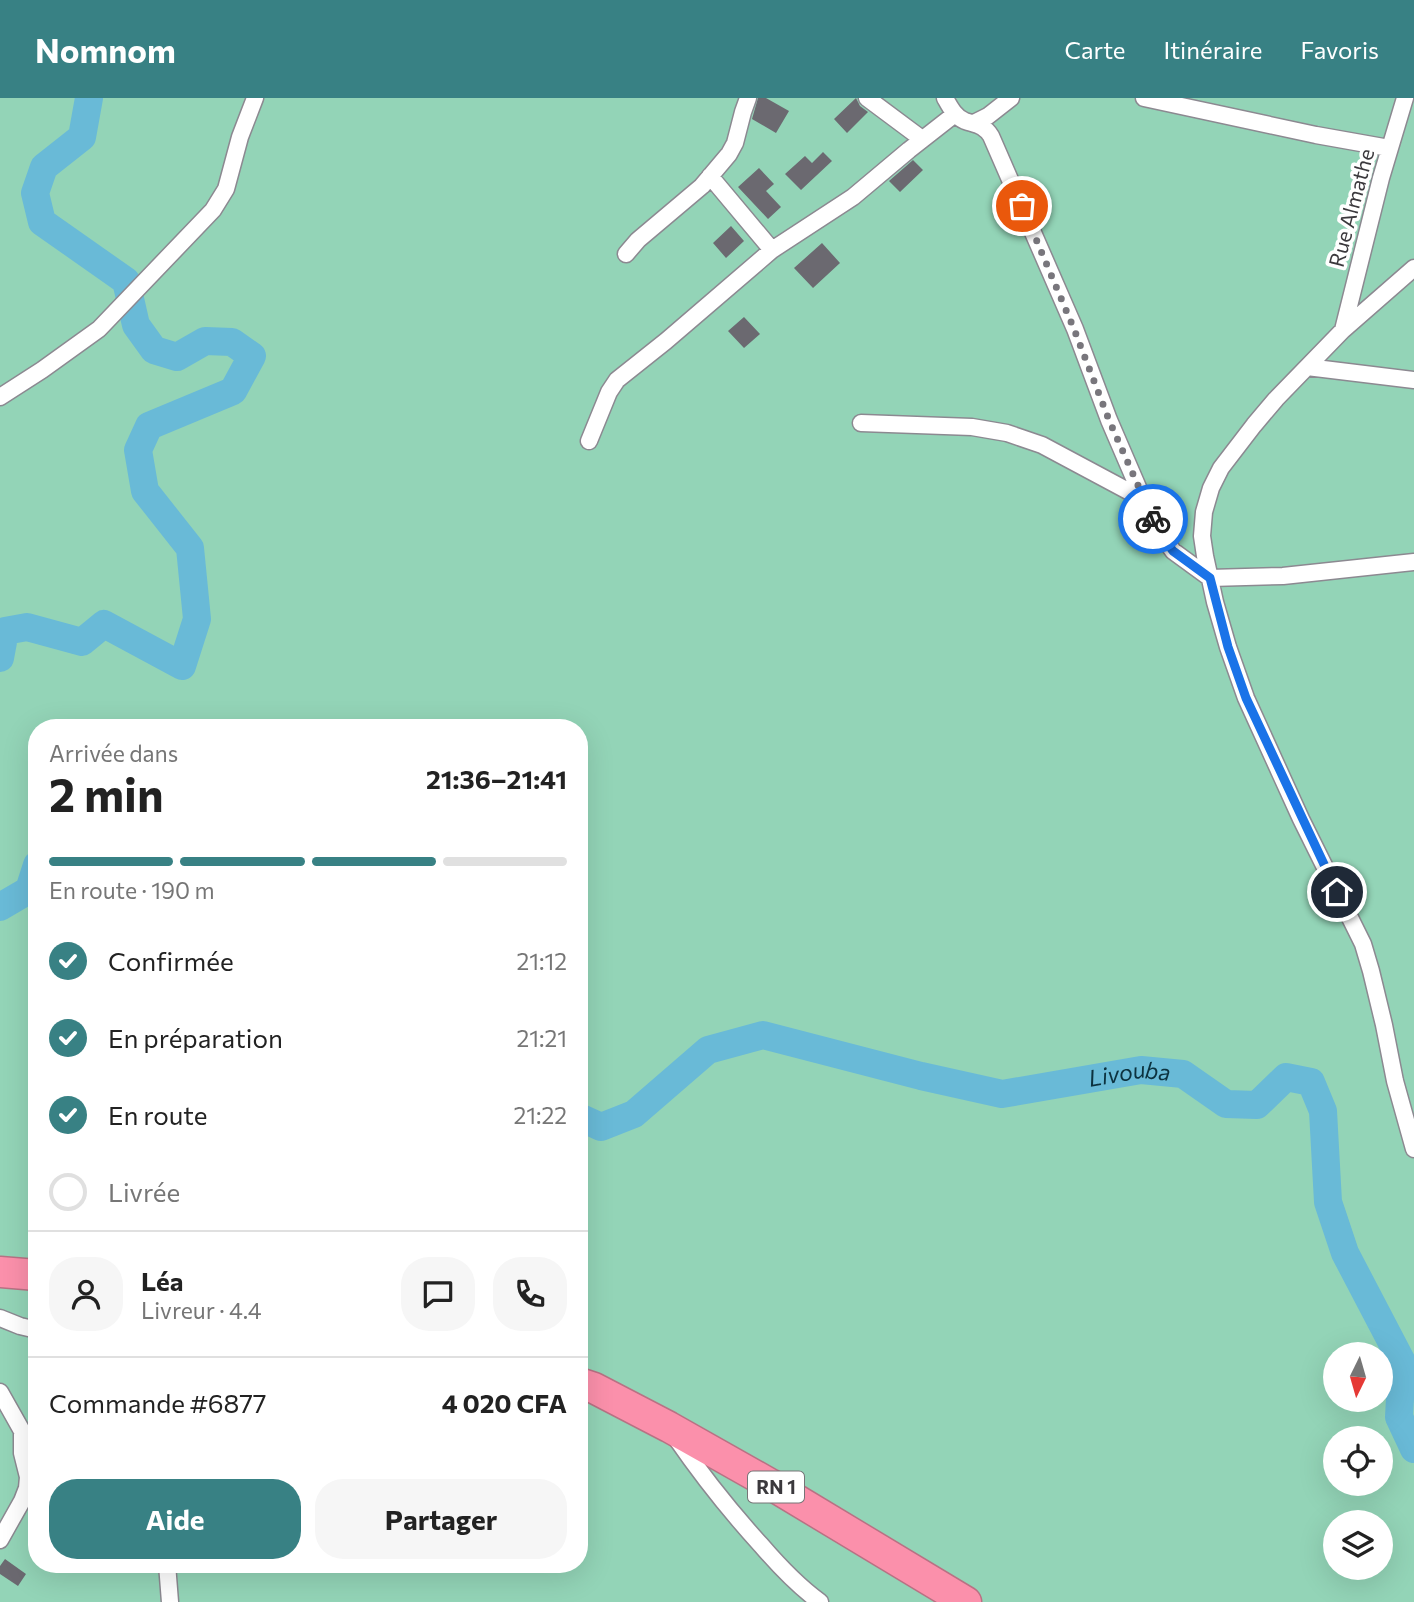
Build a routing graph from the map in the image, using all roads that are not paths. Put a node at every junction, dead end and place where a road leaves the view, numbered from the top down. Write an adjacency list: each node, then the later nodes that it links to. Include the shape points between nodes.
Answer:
1 (255, 98): 19 (street, via 226,189 213,210 99,329)
2 (748, 98): 12 (street, via 735,142)
3 (867, 98): 10 (street)
4 (945, 98): 8 (street)
5 (1012, 98): 9 (street)
6 (1144, 98): 11 (street)
7 (1406, 107): 11 (street, Rue Almathe)
8 (955, 114): 9 (street); 10 (street)
9 (974, 122): 22 (street, via 987,130 1003,161)
10 (922, 139): 13 (street, via 853,197)
11 (1389, 148): 16 (street, Rue Almathe)
12 (710, 176): 13 (street); 14 (street)
13 (772, 250): 21 (street, via 617,380)
14 (626, 254)
15 (1414, 268): 16 (street)
16 (1343, 330): 17 (street)
17 (1307, 367): 18 (street); 24 (street, via 1254,425 1211,488 1202,536)
18 (1414, 380)
19 (0, 397)
20 (861, 423): 22 (street, via 972,427 1007,433 1042,445)
21 (589, 441)
22 (1143, 499): 24 (street, via 1173,551)
23 (1414, 562): 24 (street, via 1283,576)
24 (1210, 578): 25 (street, via 1246,698 1363,944)
25 (1414, 1149)
26 (0, 1272): 27 (highway)
27 (28, 1274)
28 (0, 1290): 29 (highway)
29 (28, 1292)
30 (0, 1318): 31 (street)
31 (28, 1328)
32 (588, 1386): 34 (highway, RN 1)
33 (0, 1392): 35 (street, via 22,1431 28,1478 22,1501)
34 (669, 1427): 38 (street, via 723,1503 803,1590); 39 (highway, RN 1)
35 (0, 1540)
36 (168, 1573): 37 (street)
37 (170, 1602)
38 (820, 1602)
39 (966, 1602)

